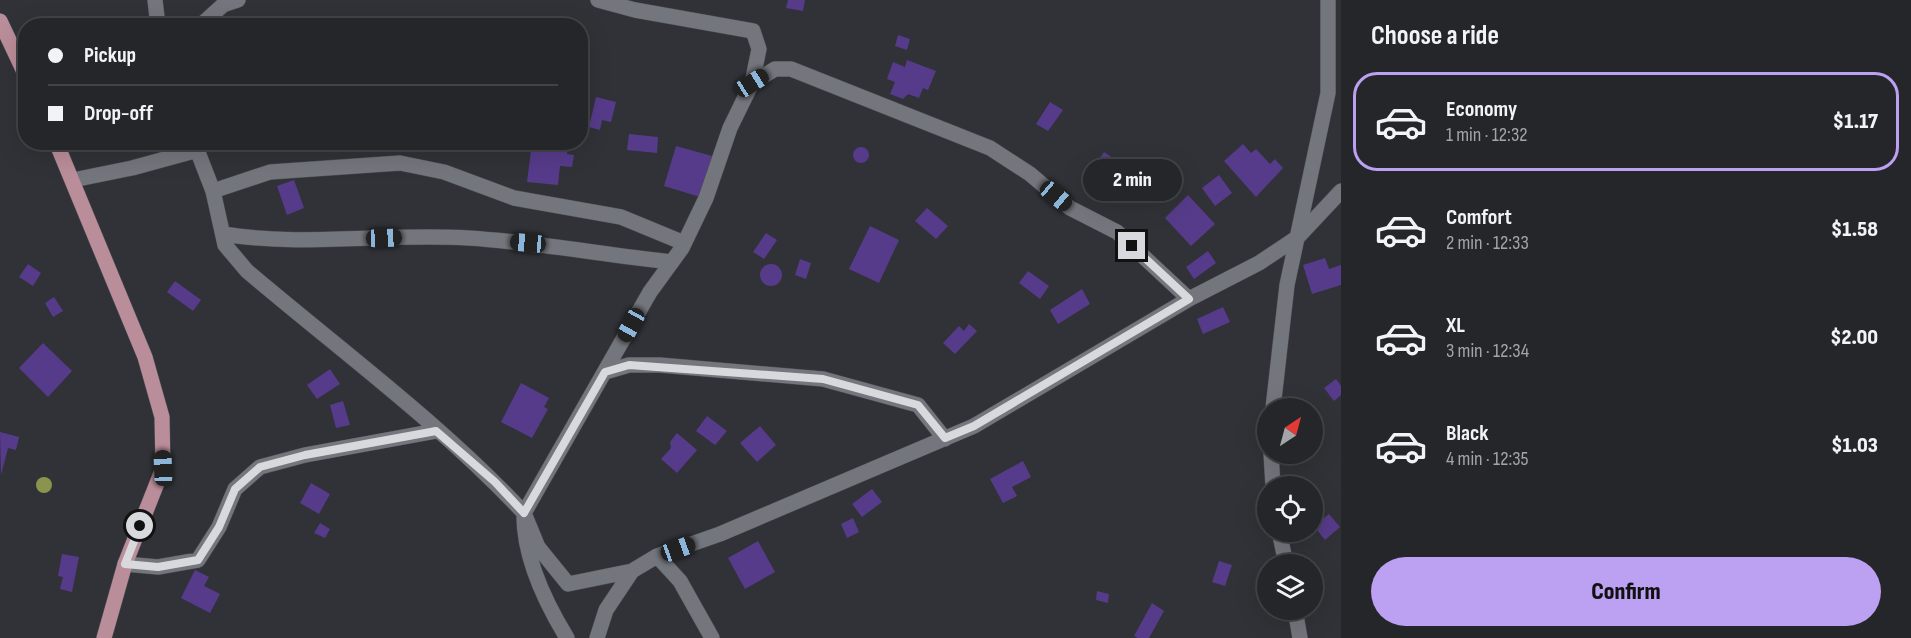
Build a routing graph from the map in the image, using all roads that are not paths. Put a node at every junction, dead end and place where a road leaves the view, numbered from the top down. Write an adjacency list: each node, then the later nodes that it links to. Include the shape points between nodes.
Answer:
1 (155, 0): 5 (street)
2 (238, 0): 6 (street, via 223,5)
3 (598, 0): 9 (street, via 753,31 759,49)
4 (1328, 0): 17 (street, via 1328,93)
5 (157, 18)
6 (209, 18)
7 (0, 21): 8 (main road)
8 (18, 59)
9 (752, 83): 18 (street); 20 (street, via 775,69 791,69 990,148 1030,174 1070,208 1117,232)
10 (60, 150): 13 (main road)
11 (184, 150): 13 (street, via 132,168)
12 (198, 150): 14 (street)
13 (73, 180): 27 (main road, via 145,357 162,417 163,468)
14 (213, 191): 16 (street); 18 (street, via 270,172 400,163 444,172 514,198 621,217)
15 (1341, 191): 17 (street)
16 (223, 234): 19 (street, via 258,240 467,238); 23 (street, via 225,245 247,272)
17 (1298, 237): 20 (street, via 1259,263); 22 (street, via 1287,285)
18 (684, 243): 19 (street)
19 (672, 262): 21 (street, via 650,292)
20 (1189, 299): 24 (street, via 974,426)
21 (605, 372): 24 (street, via 629,365 660,365 823,379 918,405); 25 (street)
22 (1274, 398)
23 (436, 431): 25 (street); 27 (street, via 260,467 235,489 219,527 198,560 158,567)
24 (945, 438): 26 (street, via 720,534)
25 (524, 513): 28 (street, via 538,547 568,584); 31 (street, via 523,535 546,600)
26 (657, 556): 28 (street); 33 (street, via 680,581)
27 (125, 564): 30 (main road)
28 (632, 571): 32 (street, via 606,610)
29 (1297, 620): 34 (street)
30 (104, 638)
31 (567, 638)
32 (597, 638)
33 (712, 638)
34 (1300, 638)

